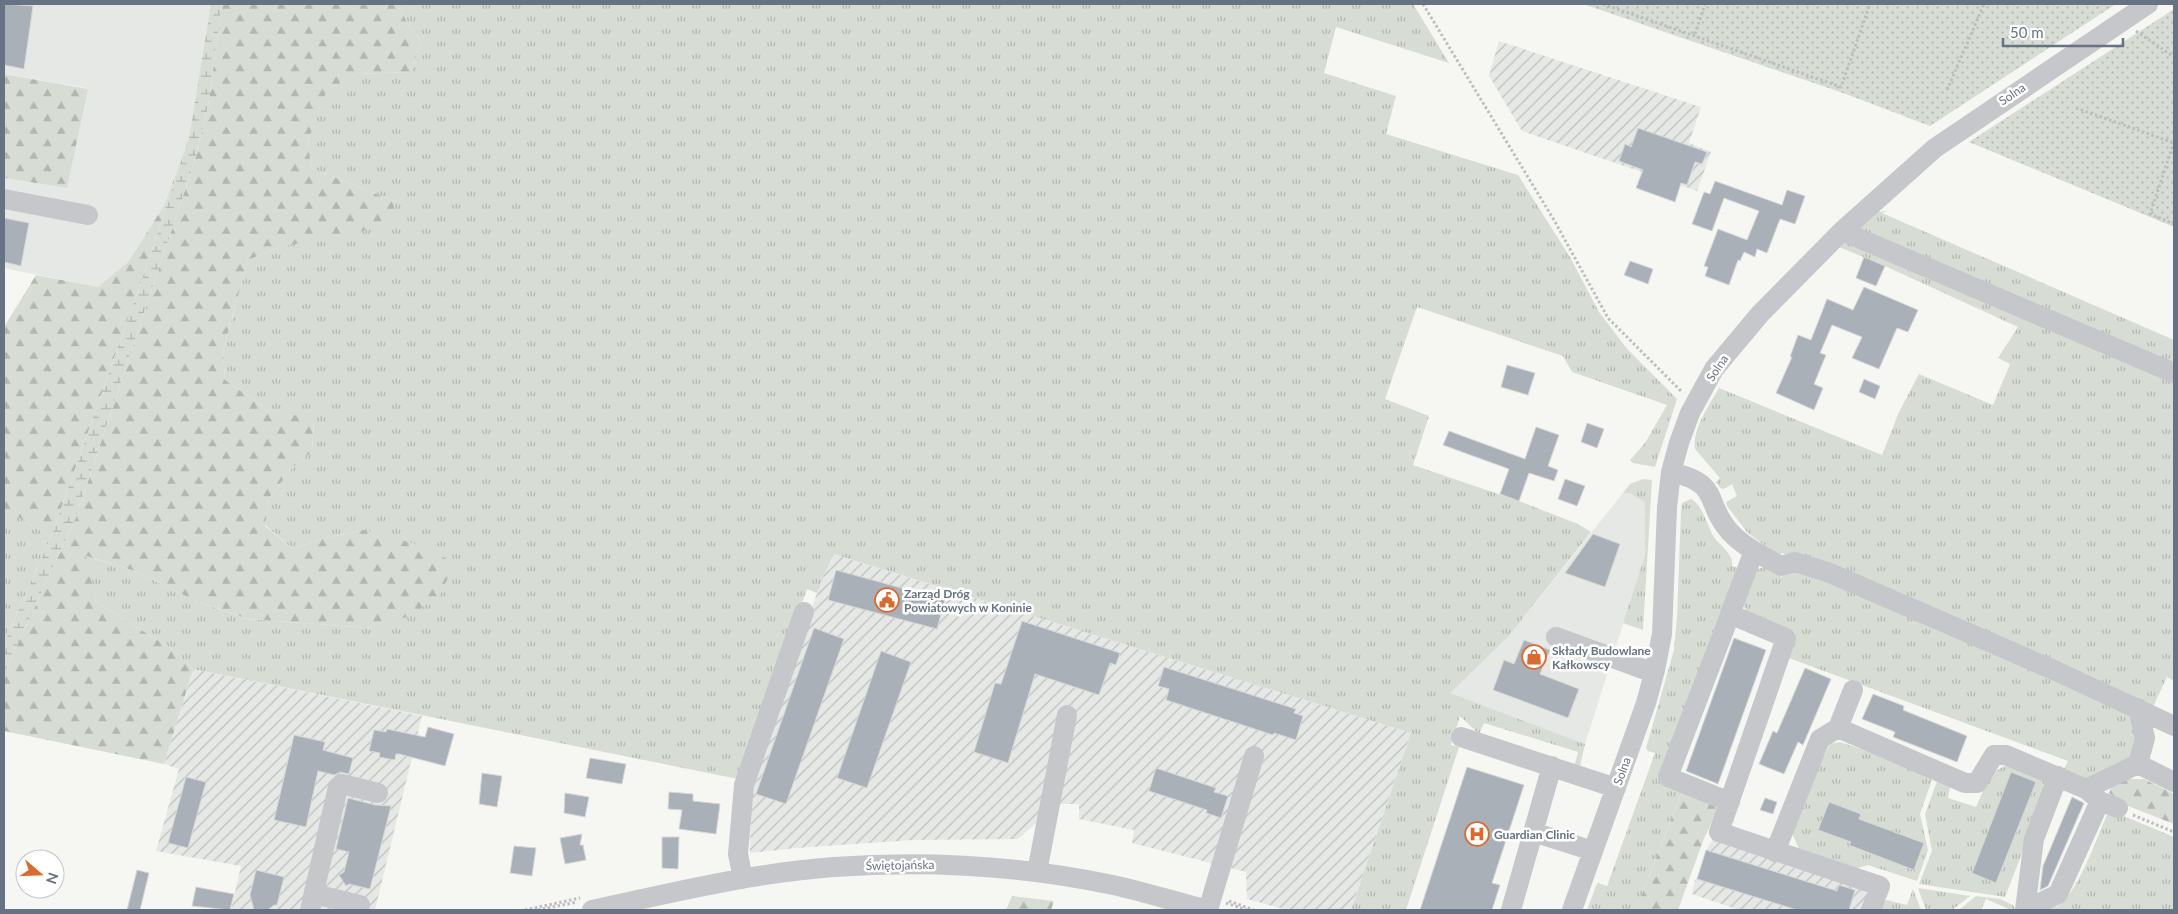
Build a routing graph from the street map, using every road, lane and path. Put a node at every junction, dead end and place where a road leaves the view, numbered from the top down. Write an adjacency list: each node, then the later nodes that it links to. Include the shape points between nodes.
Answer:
1 (1424, 4): 16 (path, via 1554,220 1608,318)
2 (1603, 4): 7 (path)
3 (1705, 4): 7 (path)
4 (1870, 4): 7 (path, via 1841,87)
5 (1984, 4): 8 (path)
6 (2148, 4): 14 (street, Solna, via 1954,133)
7 (1695, 34)
8 (1947, 90)
9 (2076, 108): 10 (path)
10 (2174, 143): 13 (path, via 2150,214)
11 (4, 199): 12 (street)
12 (88, 214)
13 (2174, 224)
14 (1842, 231): 15 (street); 16 (street, Solna, via 1745,331 1714,369)
15 (2174, 373)
16 (1695, 405): 17 (street, Solna, via 1679,443)
17 (1672, 472): 18 (street, via 1704,485 1730,532); 22 (street, Solna, via 1667,508 1664,607)
18 (1754, 551): 20 (street); 24 (street, via 1781,566 1795,562 1830,574)
19 (804, 612): 43 (street, via 744,786 738,854)
20 (1731, 612): 37 (street, via 1786,638); 37 (street, via 1668,777)
21 (1556, 637): 22 (street, via 1643,669)
22 (1656, 670): 34 (street, Solna)
23 (1853, 690): 27 (street)
24 (2138, 708): 26 (street); 30 (street, via 2145,738)
25 (1067, 716): 42 (street)
26 (2174, 726)
27 (1838, 728): 32 (street, via 1965,784 1977,783 1994,755 2006,754); 41 (street, via 1820,740)
28 (1461, 737): 31 (street)
29 (1254, 756): 47 (street)
30 (2138, 764): 33 (street); 36 (street, via 2116,776)
31 (1552, 766): 34 (street); 38 (street)
32 (2058, 776): 36 (street); 51 (street, via 2034,839)
33 (2174, 782)
34 (1616, 788): 40 (street, Solna)
35 (378, 793): 44 (street, via 342,784 338,787)
36 (2101, 800): 39 (path); 51 (street, via 2058,894)
37 (1730, 802): 41 (street, via 1719,832)
38 (1533, 832): 40 (street); 48 (street)
39 (2174, 832)
40 (1593, 851): 49 (street, Solna)
41 (1775, 852): 50 (street, via 1880,886)
42 (1037, 872): 43 (street, Świętojańska, via 976,866 885,864 809,869); 47 (street, Świętojańska, via 1112,885)
43 (743, 879): 46 (street, Świętojańska)
44 (312, 902): 45 (street)
45 (360, 905)
46 (592, 910)
47 (1208, 910)
48 (1511, 910)
49 (1572, 910)
50 (1871, 910)
51 (2025, 910)

